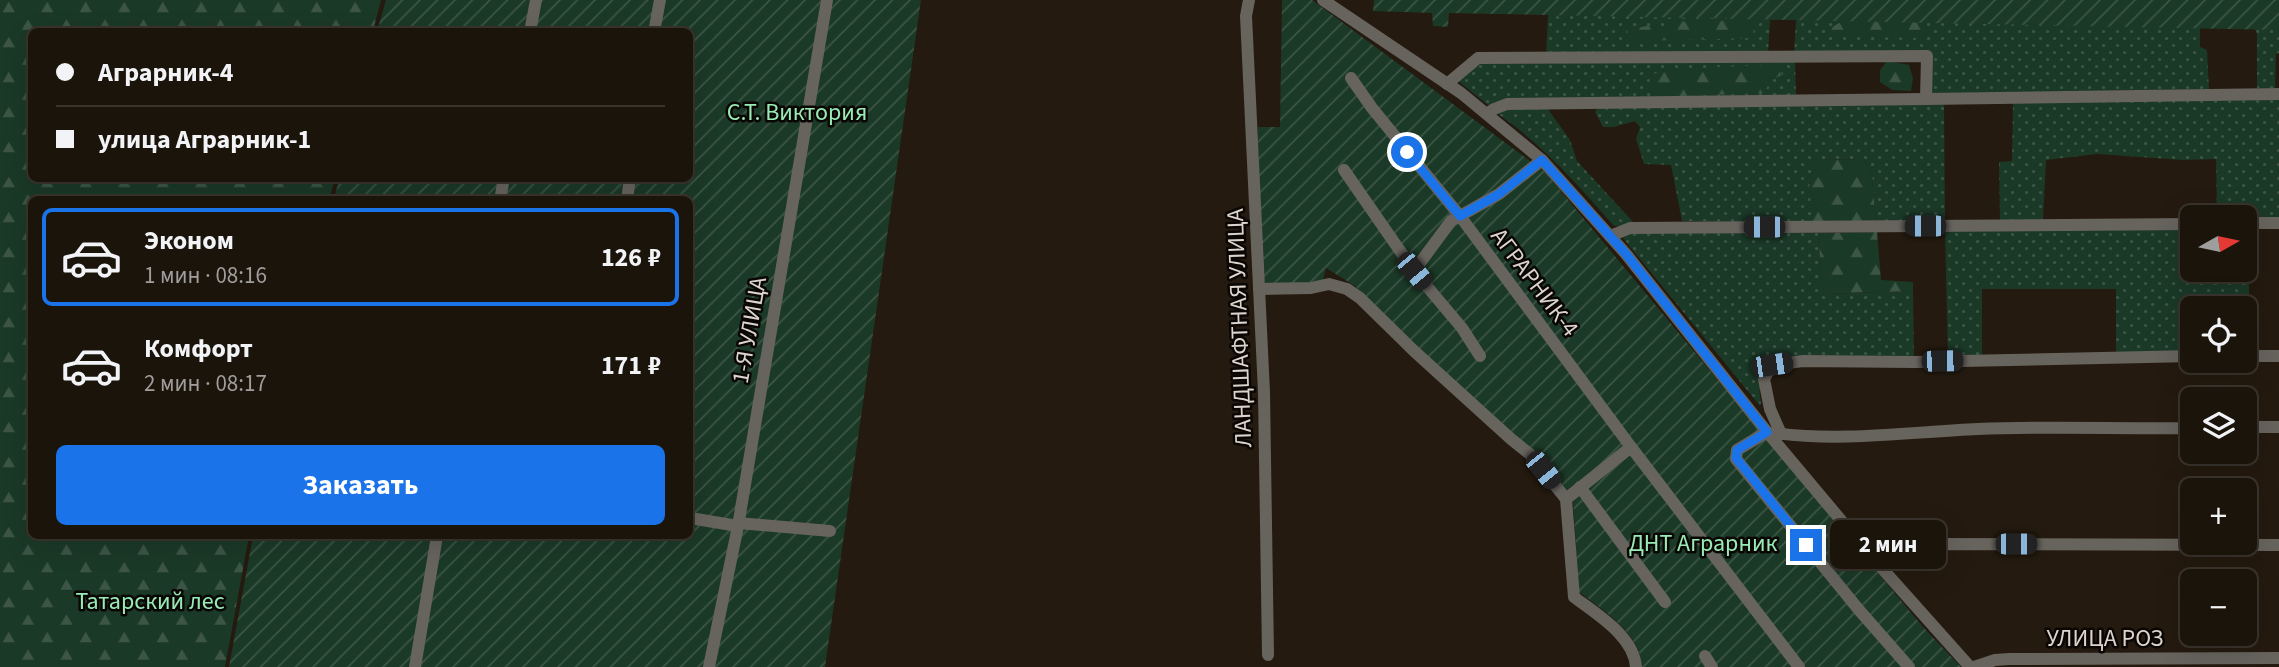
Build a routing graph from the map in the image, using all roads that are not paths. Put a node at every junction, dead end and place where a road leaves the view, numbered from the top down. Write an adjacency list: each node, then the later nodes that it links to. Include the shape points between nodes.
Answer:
1 (536, 0): 6 (street)
2 (660, 0): 7 (street)
3 (827, 0): 35 (street, 1-Я УЛИЦА)
4 (1249, 0): 21 (street, ЛАНДШАФТНАЯ УЛИЦА, via 1246,16)
5 (1325, 1): 9 (street)
6 (531, 28)
7 (655, 28)
8 (1351, 78): 15 (street, АГРАРНИК-4)
9 (1447, 84): 11 (street, via 1478,58 1927,56); 12 (street)
10 (2279, 93): 11 (street)
11 (1926, 99): 12 (street, via 1507,104)
12 (1487, 114): 13 (street)
13 (1542, 160): 15 (street, via 1499,194); 19 (street)
14 (1343, 170): 20 (street)
15 (1460, 216): 20 (street, via 1451,221); 31 (street, АГРАРНИК-4)
16 (2258, 223): 17 (street)
17 (2279, 223)
18 (2180, 224): 19 (street, via 1630,229)
19 (1610, 236): 29 (street)
20 (1414, 271): 22 (street)
21 (1259, 289): 33 (street, via 1329,284 1347,289 1531,455); 41 (street, ЛАНДШАФТНАЯ УЛИЦА)
22 (1480, 356)
23 (2180, 356): 30 (street, via 1772,365 1764,379)
24 (2257, 356): 25 (street)
25 (2279, 356)
26 (2257, 427): 27 (street)
27 (2279, 427)
28 (2180, 428): 30 (street)
29 (1767, 432): 30 (street); 39 (street); 47 (street, via 1737,450 1736,458)
30 (1781, 434)
31 (1632, 447): 32 (street); 46 (street, АГРАРНИК-4)
32 (1580, 487): 33 (street); 40 (street)
33 (1566, 499): 45 (street, via 1574,597 1626,642)
34 (693, 518): 35 (street)
35 (738, 524): 36 (street); 44 (street, 1-Я УЛИЦА)
36 (831, 531)
37 (436, 539): 43 (street)
38 (2279, 545): 39 (street, via 1937,544)
39 (1871, 556): 48 (street)
40 (1665, 602)
41 (1268, 655)
42 (2279, 658): 48 (street, УЛИЦА РОЗ, via 1995,660)
43 (415, 667)
44 (709, 667)
45 (1636, 667)
46 (1799, 667)
47 (1909, 667)
48 (1972, 667)

